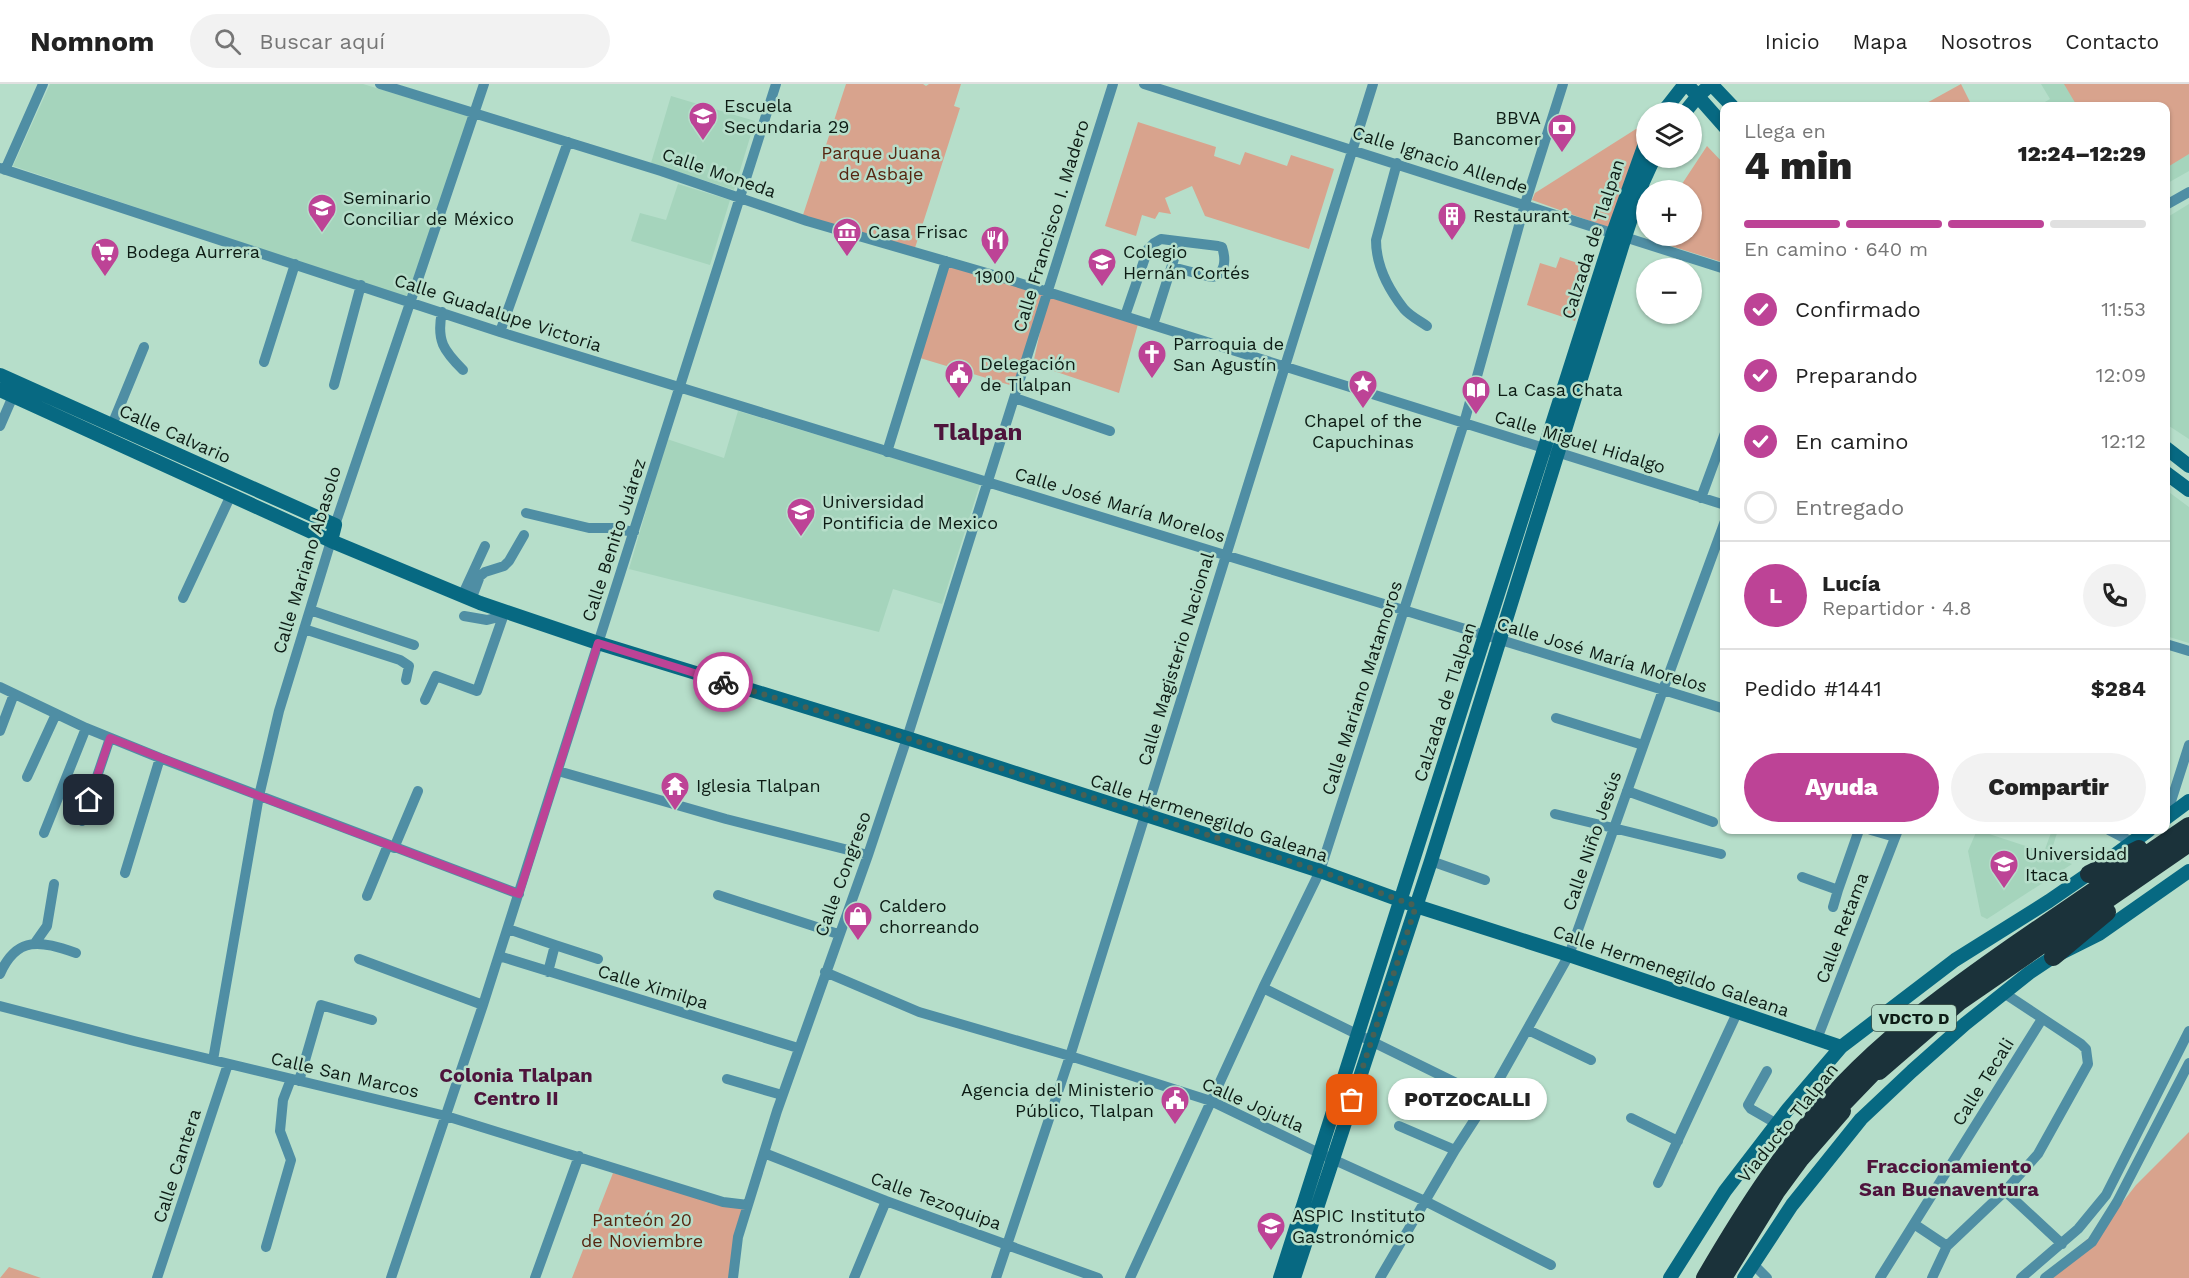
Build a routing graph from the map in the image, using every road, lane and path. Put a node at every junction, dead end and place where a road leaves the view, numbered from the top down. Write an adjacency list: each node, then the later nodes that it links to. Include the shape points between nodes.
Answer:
1 (44, 84): 22 (street)
2 (380, 84): 15 (street, Calle Moneda)
3 (484, 84): 15 (street, Calle Mariano Abasolo)
4 (776, 84): 24 (street, Calle Benito Juárez)
5 (1113, 84): 34 (street, Calle Francisco I. Madero)
6 (1144, 84): 18 (street, Calle Ignacio Allende)
7 (1373, 84): 18 (street, Calle Magisterio Nacional)
8 (1563, 84): 26 (street, Calle Mariano Matamoros)
9 (1686, 84): 11 (main road); 12 (main road)
10 (1711, 84): 11 (main road); 14 (main road)
11 (1698, 96): 13 (main road); 16 (main road)
12 (1671, 102)
13 (1693, 102)
14 (1728, 102)
15 (475, 112): 17 (street, Calle Moneda); 35 (street, Calle Mariano Abasolo)
16 (1720, 121)
17 (568, 142): 24 (street, Calle Moneda); 40 (street)
18 (1353, 149): 19 (street, Calle Ignacio Allende); 43 (street, Calle Magisterio Nacional)
19 (1397, 163): 26 (street, Calle Ignacio Allende); 39 (street, via 1376,252 1380,269 1406,311)
20 (1638, 168): 27 (main road, Calzada de Tlalpan)
21 (1649, 168): 27 (main road, Calzada de Tlalpan)
22 (2, 169): 30 (street, Calle Guadalupe Victoria)
23 (2189, 192): 25 (street)
24 (740, 196): 29 (street, Calle Moneda, via 807,221); 47 (street, Calle Benito Juárez)
25 (2170, 203)
26 (1525, 204): 27 (street, Calle Ignacio Allende); 51 (street, Calle Mariano Matamoros)
27 (1619, 235): 31 (street, Calle Ignacio Allende); 59 (main road, Calzada de Tlalpan)
28 (1179, 243): 32 (street); 32 (street, via 1222,247 1224,266 1217,276 1210,277); 37 (street, via 1161,239 1148,249)
29 (946, 261): 34 (street, Calle Moneda); 61 (street)
30 (295, 264): 33 (street, Calle Guadalupe Victoria); 42 (street)
31 (1720, 266)
32 (1172, 267): 38 (street)
33 (361, 285): 35 (street, Calle Guadalupe Victoria); 46 (street)
34 (1048, 292): 37 (street, Calle Miguel Hidalgo); 50 (street, Calle Francisco I. Madero)
35 (412, 302): 36 (street, Calle Guadalupe Victoria); 76 (street, Calle Mariano Abasolo)
36 (442, 312): 40 (street, Calle Guadalupe Victoria); 44 (street, via 442,345)
37 (1125, 316): 38 (street, Calle Miguel Hidalgo)
38 (1154, 325): 43 (street, Calle Miguel Hidalgo)
39 (1427, 326)
40 (500, 332): 47 (street, Calle Guadalupe Victoria)
41 (144, 347): 53 (street)
42 (264, 362)
43 (1284, 367): 51 (street, Calle Miguel Hidalgo); 82 (street, Calle Magisterio Nacional)
44 (463, 370)
45 (0, 375): 49 (main road, Calle Calvario)
46 (334, 385)
47 (680, 388): 61 (street, Calle Guadalupe Victoria); 77 (street, Calle Benito Juárez)
48 (7, 393): 49 (main road, Calle Calvario); 52 (street)
49 (32, 397): 53 (main road, Calle Calvario)
50 (1015, 398): 54 (street); 66 (street, Calle Francisco I. Madero)
51 (1464, 423): 59 (street, Calle Miguel Hidalgo); 86 (street, Calle Mariano Matamoros)
52 (0, 426)
53 (109, 428): 55 (main road, Calle Calvario); 56 (main road, Calle Calvario); 56 (main road, via 119,434)
54 (1110, 431)
55 (139, 437): 58 (main road); 62 (main road, Calle Calvario)
56 (117, 443): 58 (main road, Calle Calvario)
57 (1720, 447): 70 (street)
58 (133, 450): 65 (main road, Calle Calvario)
59 (1551, 450): 70 (street, Calle Miguel Hidalgo); 90 (main road, Calzada de Tlalpan)
60 (2170, 451): 63 (main road)
61 (887, 452): 66 (street, Calle Guadalupe Victoria)
62 (202, 465): 65 (main road); 68 (main road, Calle Calvario)
63 (2189, 466)
64 (2170, 476): 67 (main road)
65 (195, 479): 69 (main road, Calle Calvario)
66 (987, 481): 82 (street, Calle José María Morelos); 106 (street, Calle Congreso)
67 (2189, 490)
68 (259, 491): 71 (main road, Calle Calvario); 73 (main road)
69 (231, 495): 73 (main road, Calle Calvario); 83 (street)
70 (1701, 498): 72 (street, Calle Miguel Hidalgo)
71 (282, 501): 75 (main road, via 275,507); 76 (main road, Calle Calvario)
72 (1720, 504)
73 (254, 506): 75 (main road, Calle Calvario)
74 (526, 513): 77 (street, via 589,528)
75 (276, 516): 80 (main road, Calle Calvario)
76 (335, 525): 80 (main road, Calle Mariano Abasolo)
77 (634, 532): 91 (street, Calle Benito Juárez)
78 (1720, 535): 97 (street, Calle Niño Jesús)
79 (524, 536): 84 (street, via 509,561 480,576)
80 (331, 541): 84 (main road, Calle Calvario); 85 (street, Calle Mariano Abasolo)
81 (484, 546): 84 (street)
82 (1226, 555): 86 (street, Calle José María Morelos); 119 (street, Calle Magisterio Nacional)
83 (183, 598)
84 (466, 598): 87 (main road, Calle Hermenegildo Galeana)
85 (310, 610): 89 (street, Calle Mariano Abasolo); 94 (street, via 411,644)
86 (1404, 611): 90 (street, Calle José María Morelos); 136 (street, Calle Mariano Matamoros)
87 (504, 614): 88 (street, via 487,620); 91 (main road, Calle Hermenegildo Galeana); 99 (street, via 477,691 436,676)
88 (464, 616)
89 (304, 629): 94 (street); 114 (street, Calle Mariano Abasolo)
90 (1491, 638): 97 (street, Calle José María Morelos); 135 (main road, Calzada de Tlalpan); 147 (main road, Calzada de Tlalpan)
91 (598, 643): 106 (main road, Calle Hermenegildo Galeana); 110 (street, Calle Benito Juárez)
92 (2170, 645): 93 (street)
93 (2189, 651)
94 (400, 660): 95 (street, via 409,666)
95 (406, 680)
96 (0, 687): 98 (street)
97 (1663, 690): 100 (street, Calle José María Morelos); 107 (street, Calle Niño Jesús)
98 (14, 694): 101 (street); 104 (street)
99 (424, 700)
100 (1720, 708)
101 (56, 714): 103 (street); 111 (street)
102 (1556, 718): 107 (street)
103 (86, 728): 105 (street); 124 (street)
104 (0, 731)
105 (110, 738): 109 (street); 120 (street)
106 (907, 738): 119 (main road, Calle Hermenegildo Galeana); 134 (street, Calle Congreso)
107 (1643, 745): 112 (street, Calle Niño Jesús)
108 (2189, 745): 116 (street)
109 (160, 758): 114 (street); 138 (street)
110 (558, 771): 134 (street); 144 (street, Calle Benito Juárez)
111 (27, 777)
112 (1627, 791): 121 (street); 123 (street, Calle Niño Jesús)
113 (418, 792): 131 (street)
114 (259, 796): 131 (street); 178 (street, Calle Mariano Abasolo)
115 (2189, 801): 118 (main road)
116 (2170, 804)
117 (1555, 814): 123 (street)
118 (2170, 814)
119 (1144, 816): 136 (main road, Calle Hermenegildo Galeana); 177 (street, Calle Magisterio Nacional)
120 (82, 821)
121 (1713, 822)
122 (2189, 826): 139 (highway); 222 (highway, Viaducto Tlalpan / VDCTO D, via 1963,981 1900,1029 1843,1083 1808,1126 1740,1219); 223 (highway, via 1952,989 1910,1023 1806,1132)
123 (1614, 829): 133 (street); 155 (street, Calle Niño Jesús)
124 (44, 833)
125 (1858, 834): 143 (street)
126 (1897, 834): 173 (street, Calle Retama)
127 (2117, 834): 129 (street)
128 (2143, 834): 129 (main road, Viaducto Tlalpan)
129 (2132, 842): 139 (main road, Viaducto Tlalpan)
130 (2189, 842): 224 (highway, via 1946,1007 1882,1063 1812,1138 1776,1184); 225 (highway, Viaducto Tlalpan / VDCTO D, via 1960,1001 1884,1065 1801,1158)
131 (391, 847): 144 (street); 146 (street)
132 (2189, 848): 157 (highway)
133 (1721, 854)
134 (868, 855): 151 (street, Calle Congreso)
135 (1431, 861): 141 (street); 148 (main road, Calzada de Tlalpan)
136 (1320, 871): 147 (main road, Calle Hermenegildo Galeana); 163 (street, Calle Mariano Matamoros)
137 (2189, 871): 157 (main road, via 2099,934)
138 (125, 873)
139 (2089, 874): 175 (main road, Viaducto Tlalpan, via 1955,960)
140 (1802, 877): 143 (street)
141 (1485, 880)
142 (54, 884): 152 (street, via 47,926)
143 (1838, 890): 149 (street)
144 (519, 894): 150 (street, Calle Benito Juárez)
145 (718, 895): 151 (street)
146 (367, 896)
147 (1401, 901): 148 (main road, Calle Hermenegildo Galeana); 172 (main road, Calzada de Tlalpan)
148 (1416, 906): 155 (main road, Calle Hermenegildo Galeana); 174 (main road, Calzada de Tlalpan)
149 (1833, 907)
150 (508, 928): 153 (street); 156 (street, Calle Benito Juárez)
151 (838, 934): 161 (street, Calle Congreso)
152 (35, 944): 154 (street); 162 (street, via 14,951)
153 (555, 945): 159 (street); 160 (street)
154 (76, 953)
155 (1569, 955): 167 (main road, Calle Hermenegildo Galeana); 170 (street, Calle Niño Jesús)
156 (499, 956): 160 (street, Calle Ximilpa); 165 (street, Calle Benito Juárez)
157 (2053, 957): 164 (main road)
158 (359, 959): 165 (street)
159 (598, 959)
160 (548, 972): 176 (street, Calle Ximilpa)
161 (825, 972): 176 (street, Calle Congreso); 177 (street, Calle Jojutla, via 919,1012)
162 (0, 974)
163 (1263, 988): 172 (street); 187 (street, Calle Mariano Matamoros)
164 (2004, 993): 168 (street); 208 (main road, via 1861,1119 1792,1205)
165 (483, 1005): 188 (street, Calle Benito Juárez)
166 (0, 1006): 178 (street, Calle San Marcos)
167 (1737, 1013): 173 (main road, Calle Hermenegildo Galeana); 192 (street)
168 (2042, 1019): 199 (street, via 2081,1044 2086,1049 2088,1064 2038,1154); 203 (street, Calle Tecali)
169 (372, 1020): 184 (street, via 321,1005)
170 (1528, 1030): 179 (street); 186 (street, Calle Niño Jesús)
171 (2189, 1031): 205 (street, via 2106,1195)
172 (1357, 1035): 174 (street); 195 (main road, Calzada de Tlalpan)
173 (1817, 1039): 175 (main road, Calle Hermenegildo Galeana)
174 (1371, 1041): 186 (street); 197 (main road, Calzada de Tlalpan)
175 (1841, 1047): 190 (main road, Viaducto Tlalpan)
176 (798, 1048): 185 (street, Calle Congreso)
177 (1070, 1056): 187 (street, Calle Jojutla); 204 (street, Calle Magisterio Nacional)
178 (213, 1060): 181 (street, Calle San Marcos)
179 (1591, 1060)
180 (2189, 1063): 231 (street, via 2092,1242)
181 (228, 1064): 184 (street, Calle San Marcos); 210 (street, Calle Cantera)
182 (1767, 1071): 190 (street, via 1748,1106)
183 (727, 1079): 185 (street)
184 (295, 1080): 188 (street, Calle San Marcos); 207 (street, via 283,1100 280,1131 291,1160)
185 (782, 1095): 194 (street, Calle Congreso)
186 (1490, 1100): 193 (street, Calle Niño Jesús)
187 (1211, 1101): 195 (street, Calle Jojutla); 217 (street, Calle Mariano Matamoros)
188 (446, 1116): 196 (street, Calle San Marcos); 211 (street, Calle Benito Juárez)
189 (1631, 1118): 192 (street)
190 (1777, 1124): 221 (main road, Viaducto Tlalpan, via 1725,1191)
191 (1399, 1126): 193 (street)
192 (1678, 1141): 198 (street)
193 (1455, 1150): 201 (street, Calle Niño Jesús)
194 (764, 1153): 200 (street, Calle Tezoquipa); 202 (street, Calle Congreso)
195 (1319, 1153): 197 (street, Calle Jojutla); 218 (main road, Calzada de Tlalpan)
196 (579, 1156): 202 (street, Calle San Marcos, via 723,1202); 212 (street)
197 (1333, 1159): 201 (street, Calle Jojutla); 219 (main road, Calzada de Tlalpan)
198 (1658, 1183)
199 (2005, 1191): 205 (street); 206 (street)
200 (886, 1201): 204 (street, Calle Tezoquipa); 214 (street)
201 (1425, 1201): 209 (street, Calle Jojutla); 220 (street, Calle Niño Jesús)
202 (748, 1205): 213 (street, Calle Congreso)
203 (1914, 1224): 206 (street); 228 (street, Calle Tecali)
204 (1007, 1244): 215 (street, Calle Magisterio Nacional); 216 (street, Calle Tezoquipa)
205 (2062, 1244): 230 (street)
206 (1947, 1246): 229 (street)
207 (266, 1247)
208 (1753, 1264): 226 (main road); 227 (street)
209 (1551, 1265)
210 (157, 1278)
211 (391, 1278)
212 (535, 1278)
213 (732, 1278)
214 (854, 1278)
215 (996, 1278)
216 (1098, 1278)
217 (1130, 1278)
218 (1280, 1278)
219 (1294, 1278)
220 (1380, 1278)
221 (1670, 1278)
222 (1705, 1278)
223 (1709, 1278)
224 (1718, 1278)
225 (1723, 1278)
226 (1744, 1278)
227 (1767, 1278)
228 (1880, 1278)
229 (1932, 1278)
230 (2021, 1278)
231 (2045, 1278)

